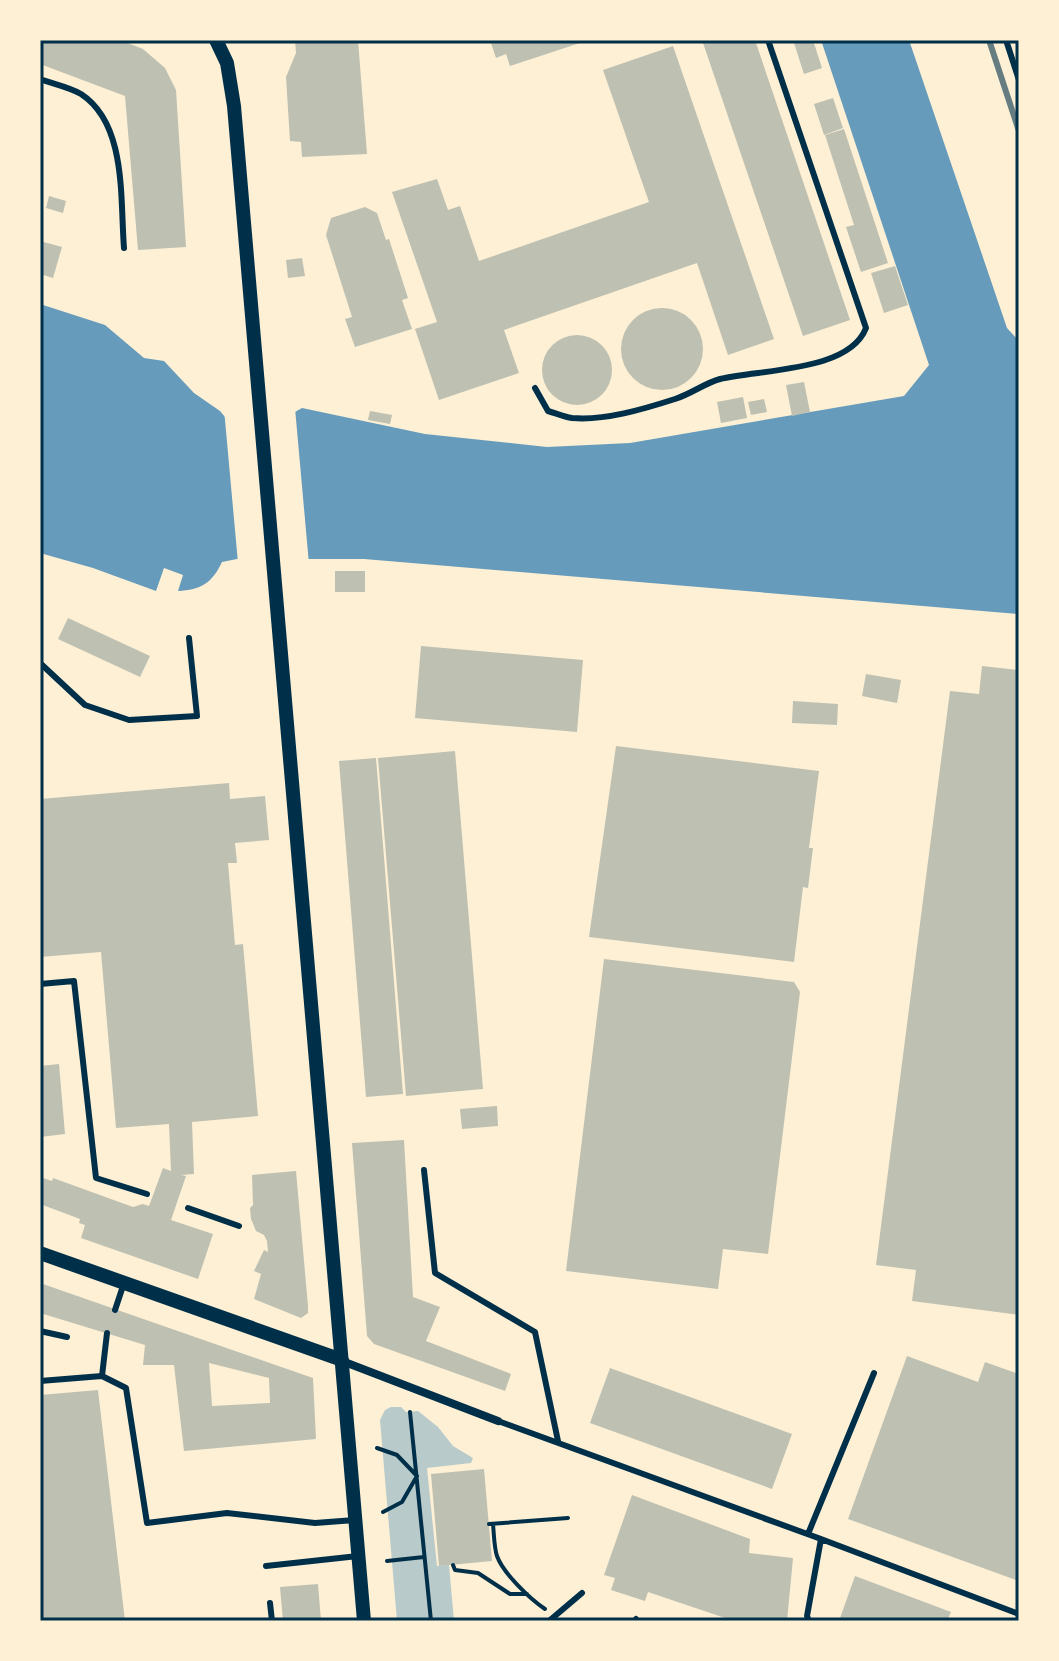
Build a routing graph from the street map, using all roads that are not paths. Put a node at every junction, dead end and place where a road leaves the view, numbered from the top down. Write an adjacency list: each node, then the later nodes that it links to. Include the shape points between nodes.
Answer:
1 (216, 40): 21 (street, via 231,81)
2 (768, 40): 7 (lane, via 866,328 861,341 805,365 718,379 677,398 606,416 571,418 548,411)
3 (1006, 40): 5 (lane)
4 (40, 79): 6 (lane, via 80,93 100,111 115,140)
5 (1019, 80)
6 (124, 248)
7 (535, 388)
8 (189, 638): 9 (lane, via 197,716 129,720 85,705)
9 (40, 663)
10 (40, 984): 12 (lane, via 74,981 96,1178)
11 (424, 1170): 26 (lane, via 435,1273 535,1332)
12 (147, 1194)
13 (188, 1208): 14 (lane)
14 (239, 1226)
15 (40, 1253): 16 (street)
16 (124, 1283): 17 (lane); 21 (street)
17 (115, 1310)
18 (40, 1331): 20 (lane)
19 (107, 1333): 23 (lane)
20 (67, 1337)
21 (342, 1360): 25 (street); 27 (street)
22 (874, 1373): 28 (lane)
23 (102, 1376): 24 (lane); 27 (lane, via 126,1388 147,1523 227,1513 315,1523)
24 (40, 1381)
25 (498, 1421): 26 (lane)
26 (558, 1441): 28 (lane)
27 (355, 1520): 30 (street)
28 (808, 1534): 29 (lane)
29 (821, 1539): 34 (lane); 38 (lane)
30 (358, 1556): 31 (lane); 36 (street)
31 (266, 1566)
32 (582, 1593): 37 (lane)
33 (270, 1603): 35 (lane)
34 (1019, 1614)
35 (272, 1621)
36 (364, 1621)
37 (549, 1621)
38 (809, 1621)

